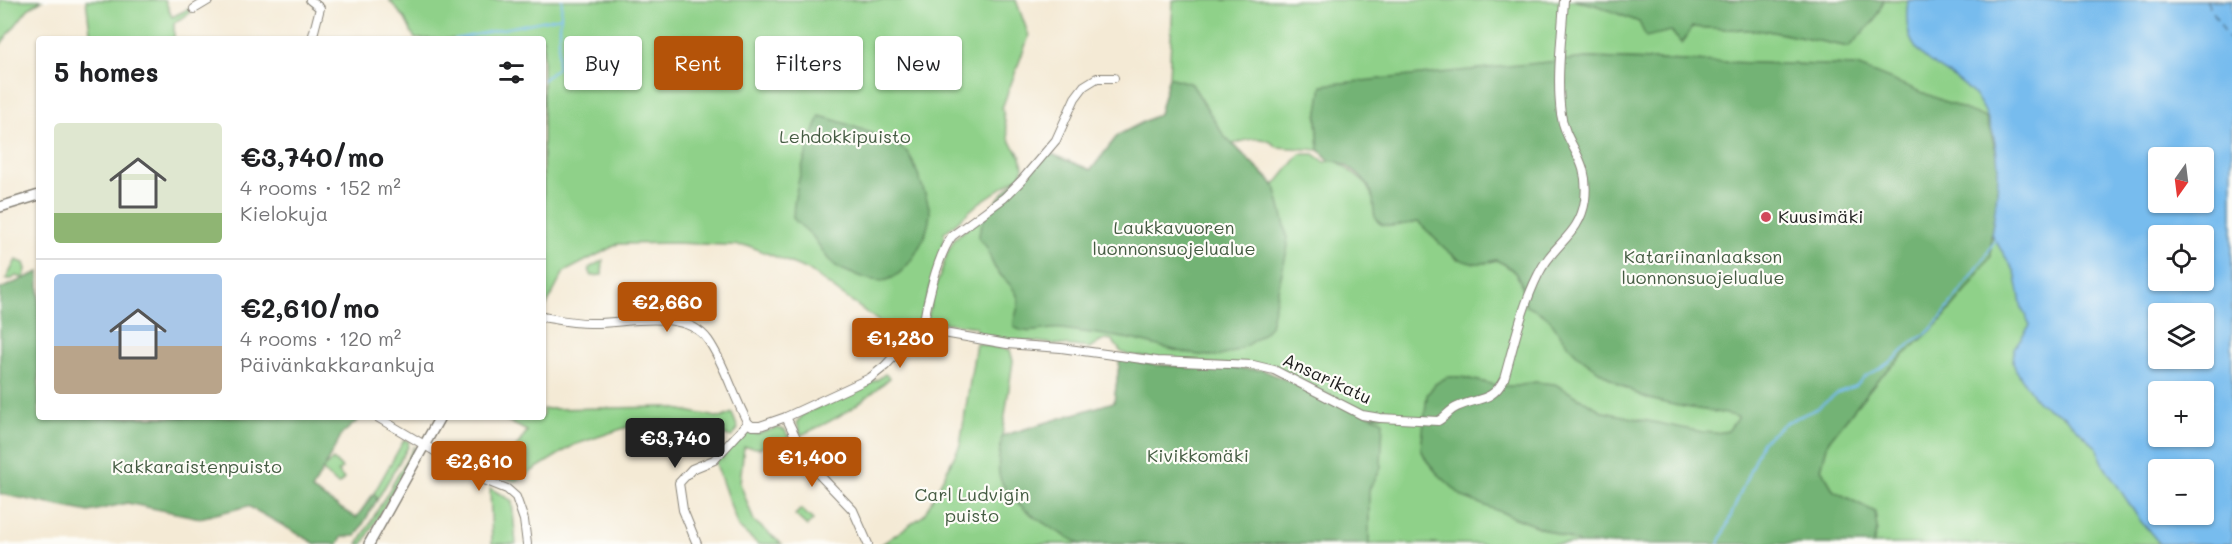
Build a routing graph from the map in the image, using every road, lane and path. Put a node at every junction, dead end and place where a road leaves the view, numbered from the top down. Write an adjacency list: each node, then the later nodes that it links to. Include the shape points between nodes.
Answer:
1 (209, 0): 4 (street)
2 (310, 0): 5 (street, via 320,8)
3 (1564, 0): 10 (street, Ansarikatu, via 1561,116 1582,161 1585,198 1579,224 1549,255 1537,276 1504,379 1490,396 1455,407 1438,421 1380,418 1362,415 1264,367 1157,361)
4 (194, 9)
5 (313, 36)
6 (1114, 78): 10 (street, via 1097,78 1084,86 1056,140 1022,180 1004,198 960,228 947,243)
7 (36, 196): 8 (street)
8 (0, 207)
9 (546, 317): 14 (street, via 590,323 672,320 691,325 712,347)
10 (922, 332): 11 (street, via 870,378)
11 (786, 417): 14 (street, via 760,426); 19 (street, via 808,463 853,510)
12 (382, 420): 15 (street)
13 (438, 420): 15 (street)
14 (748, 423): 18 (street, via 714,460 692,469 679,483 683,510)
15 (424, 446): 16 (street); 17 (street, via 516,497)
16 (369, 544)
17 (527, 544)
18 (696, 544)
19 (868, 544)

